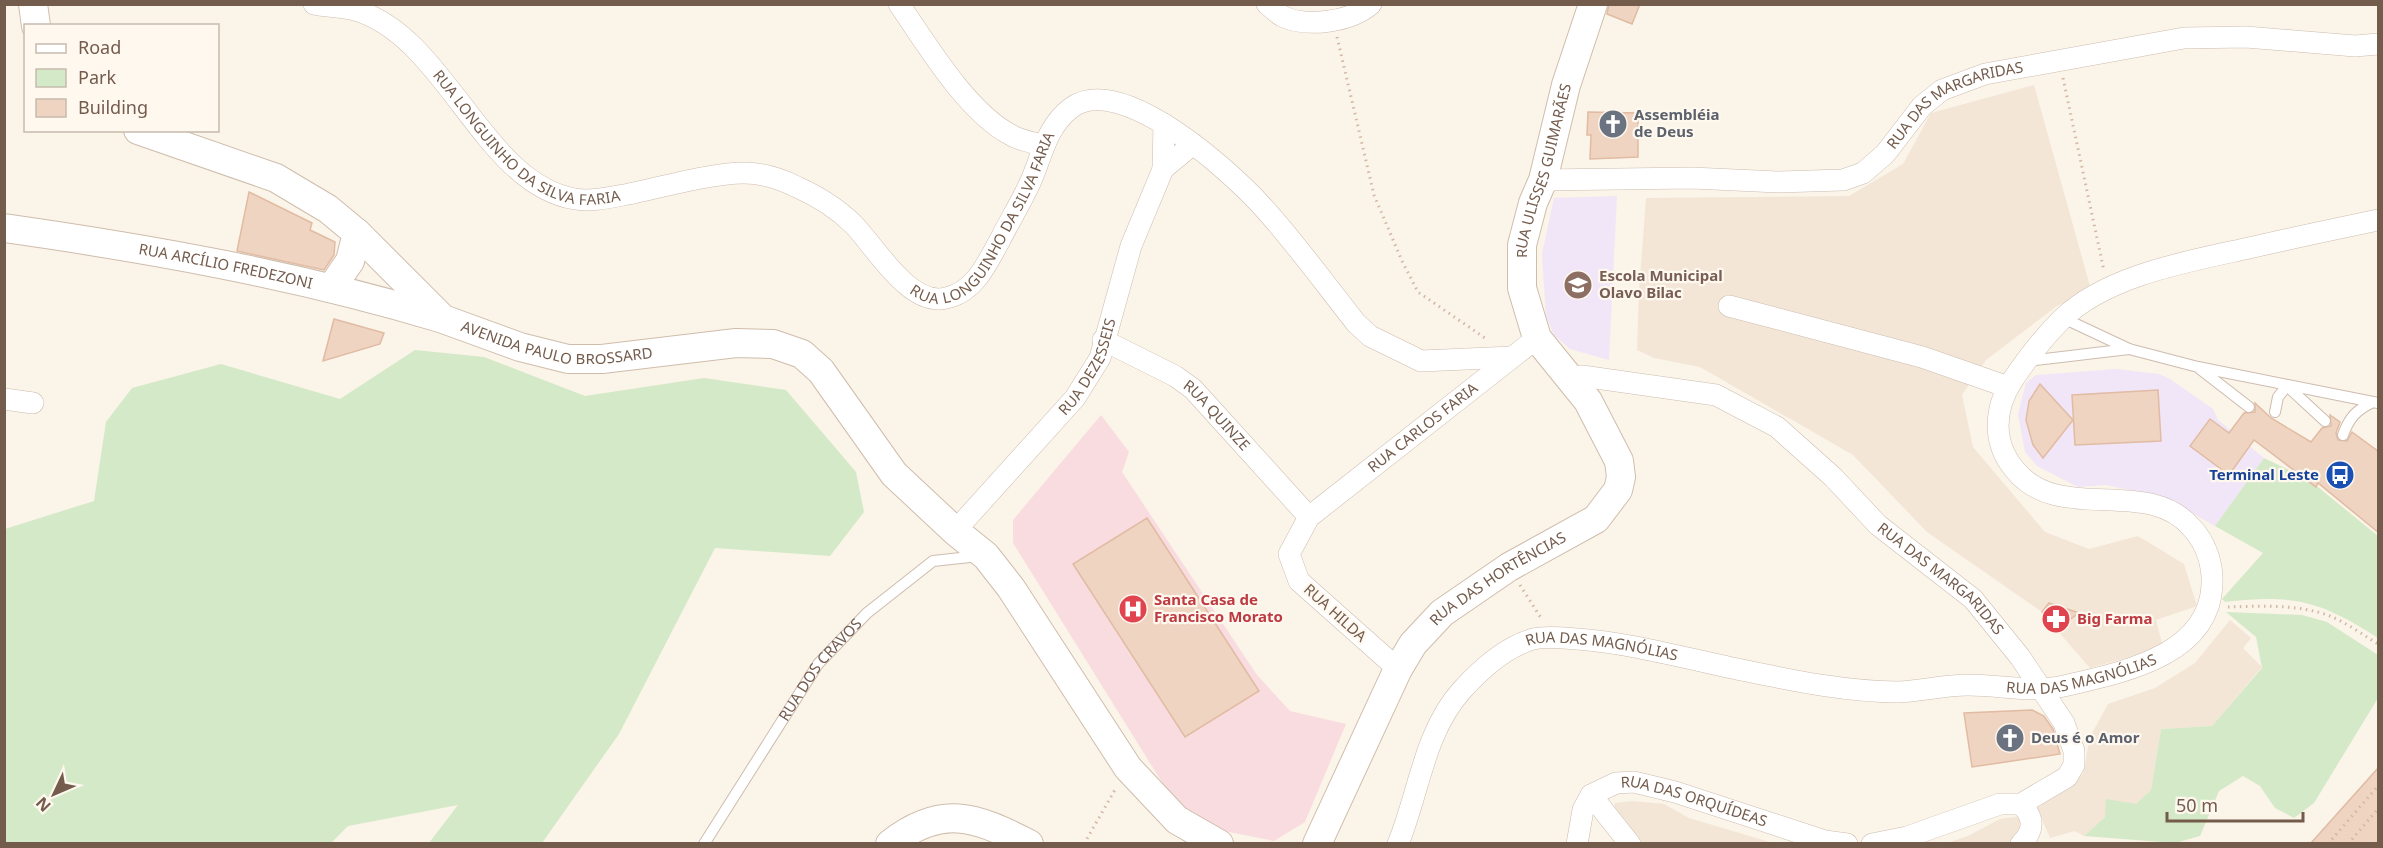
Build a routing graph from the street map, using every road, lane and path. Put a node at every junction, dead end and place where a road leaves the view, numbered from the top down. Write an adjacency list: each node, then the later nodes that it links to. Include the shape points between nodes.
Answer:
1 (33, 4): 8 (main road)
2 (314, 4): 14 (street, RUA LONGUINHO DA SILVA FARIA, via 356,10 395,33 420,55 499,150 525,176 552,193 577,200 743,173 769,176 833,208 852,223 908,287 929,299 945,299 966,291 982,272 1030,182)
3 (899, 4): 14 (street, via 946,72 987,118 1010,135)
4 (1267, 4): 7 (street, via 1283,16 1311,22)
5 (1371, 4): 7 (street)
6 (1593, 4): 16 (main road, RUA ULISSES GUIMARÃES, via 1566,85)
7 (1332, 13): 28 (path, via 1374,195 1418,292)
8 (36, 24)
9 (2379, 45): 10 (street, RUA DAS MARGARIDAS, via 2246,37 2184,38)
10 (2059, 62): 16 (street, RUA DAS MARGARIDAS, via 1985,74 1942,90 1922,106 1885,154 1863,173 1843,180); 21 (path)
11 (1164, 124): 13 (street, RUA LONGUINHO DA SILVA FARIA); 14 (street, RUA LONGUINHO DA SILVA FARIA, via 1125,104 1086,101 1072,107); 15 (street, RUA DEZESSEIS)
12 (144, 132): 19 (main road, AVENIDA PAULO BROSSARD, via 276,178 328,209)
13 (1193, 144): 15 (street, RUA DEZESSEIS); 28 (street, RUA LONGUINHO DA SILVA FARIA, via 1260,204 1370,336 1421,361)
14 (1042, 145)
15 (1163, 168): 26 (street, RUA DEZESSEIS, via 1131,246)
16 (1543, 180): 25 (main road, RUA ULISSES GUIMARÃES, via 1522,245 1522,288)
17 (2379, 220): 21 (street, via 2162,267)
18 (4, 228): 20 (main road, RUA ARCÍLIO FREDEZONI, via 148,249)
19 (357, 233): 20 (main road, via 350,261); 24 (main road, AVENIDA PAULO BROSSARD)
20 (332, 287): 24 (main road, RUA ARCÍLIO FREDEZONI)
21 (2108, 290): 23 (street)
22 (1729, 306): 33 (street, via 1890,347)
23 (2063, 318): 27 (lane); 29 (street)
24 (444, 319): 42 (main road, AVENIDA PAULO BROSSARD, via 520,347 568,359 602,359 736,343 773,344 802,354 821,371 894,474)
25 (1537, 338): 28 (street, RUA CARLOS FARIA); 31 (main road, RUA DAS HORTÊNCIAS)
26 (1103, 340): 41 (street, RUA QUINZE, via 1193,389); 42 (street, RUA DEZESSEIS, via 1100,358 1075,398)
27 (2129, 349): 29 (lane); 30 (lane)
28 (1512, 357): 41 (street, RUA CARLOS FARIA)
29 (2028, 361): 33 (street)
30 (2198, 367): 32 (lane); 37 (lane)
31 (1568, 378): 44 (main road, RUA DAS HORTÊNCIAS, via 1588,401 1619,461 1618,490 1596,519); 49 (street, RUA DAS MARGARIDAS, via 1582,376 1716,395 1777,428 1833,477 1878,525 1973,599)
32 (2287, 386): 35 (lane); 38 (lane, via 2278,397); 39 (lane)
33 (2008, 387): 45 (street, via 1997,422 2002,447 2016,473 2053,493 2077,499 2151,502 2169,507 2195,531 2206,548 2212,582)
34 (4, 399): 36 (street)
35 (2376, 402): 40 (lane, via 2348,420)
36 (33, 403)
37 (2249, 407)
38 (2275, 412)
39 (2325, 420)
40 (2343, 435)
41 (1309, 517): 48 (street, RUA HILDA, via 1289,554 1299,581)
42 (955, 531): 43 (main road)
43 (986, 556): 50 (main road, via 1028,612); 55 (lane, RUA DOS CRAVOS, via 933,561 859,621 818,664)
44 (1509, 567): 46 (path); 48 (main road, RUA DAS HORTÊNCIAS, via 1442,613 1413,644)
45 (2208, 607): 47 (path, via 2262,606 2318,612); 49 (street, RUA DAS MAGNÓLIAS, via 2196,626 2162,656 2132,670)
46 (1553, 637): 49 (street, RUA DAS MAGNÓLIAS, via 1623,643 1811,684 1897,692 1967,685); 61 (street, RUA DAS MAGNÓLIAS, via 1534,639 1511,649 1462,690 1448,708 1423,765)
47 (2379, 644)
48 (1398, 669): 60 (main road, RUA DAS HORTÊNCIAS)
49 (2044, 691): 53 (street, via 2064,723 2074,751 2074,765 2067,777)
50 (1128, 768): 58 (path); 59 (main road, via 1177,820)
51 (2379, 786): 67 (path)
52 (1591, 795): 62 (street, via 1583,810); 63 (street); 64 (street, RUA DAS ORQUÍDEAS, via 1616,783 1634,782 1825,841)
53 (2021, 804): 65 (street, via 2000,804 1907,837); 66 (street, via 2032,820 2032,829)
54 (2379, 809): 68 (path)
55 (704, 843)
56 (890, 843): 57 (main road, via 919,824 950,817 978,822)
57 (1029, 843)
58 (1084, 843)
59 (1219, 843)
60 (1317, 843)
61 (1398, 843)
62 (1577, 843)
63 (1630, 843)
64 (1847, 843)
65 (1872, 843)
66 (2021, 843)
67 (2328, 843)
68 (2348, 843)

